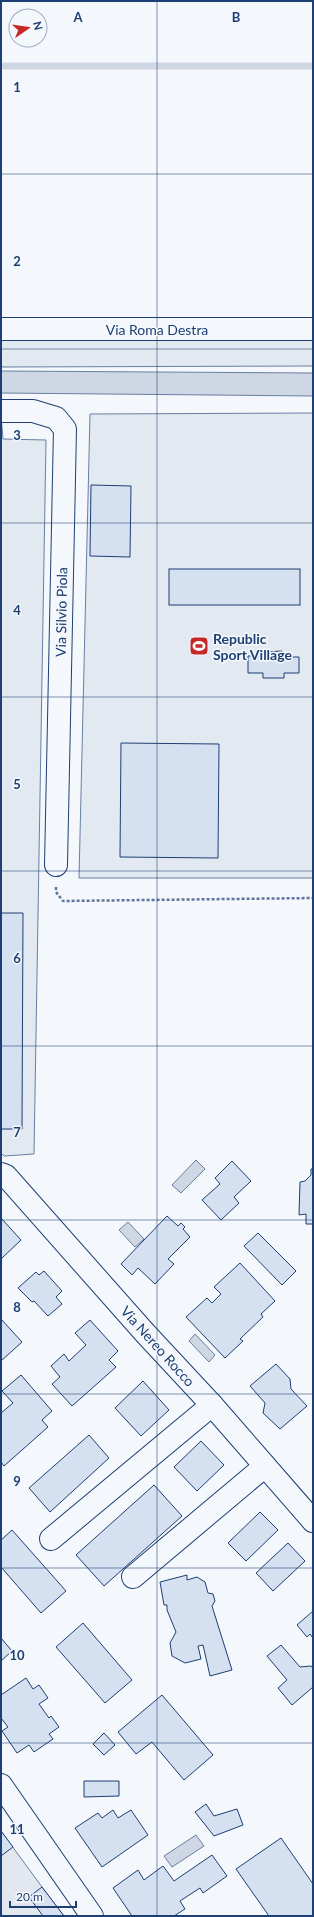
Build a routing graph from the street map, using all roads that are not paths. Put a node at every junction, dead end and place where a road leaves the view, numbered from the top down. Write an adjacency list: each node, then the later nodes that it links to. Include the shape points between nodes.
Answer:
1 (1, 329): 2 (street, Via Roma Destra)
2 (313, 329)
3 (1, 411): 4 (street, Via Silvio Piola, via 33,411 56,418 64,429)
4 (56, 865)
5 (1, 1174): 6 (street, Via Nereo Rocco, via 6,1176)
6 (212, 1406): 7 (street, Via Nereo Rocco); 9 (street)
7 (265, 1466): 8 (street, Via Nereo Rocco); 10 (street)
8 (313, 1521)
9 (51, 1539)
10 (133, 1577)
11 (1, 1784): 12 (street)
12 (92, 1916)

